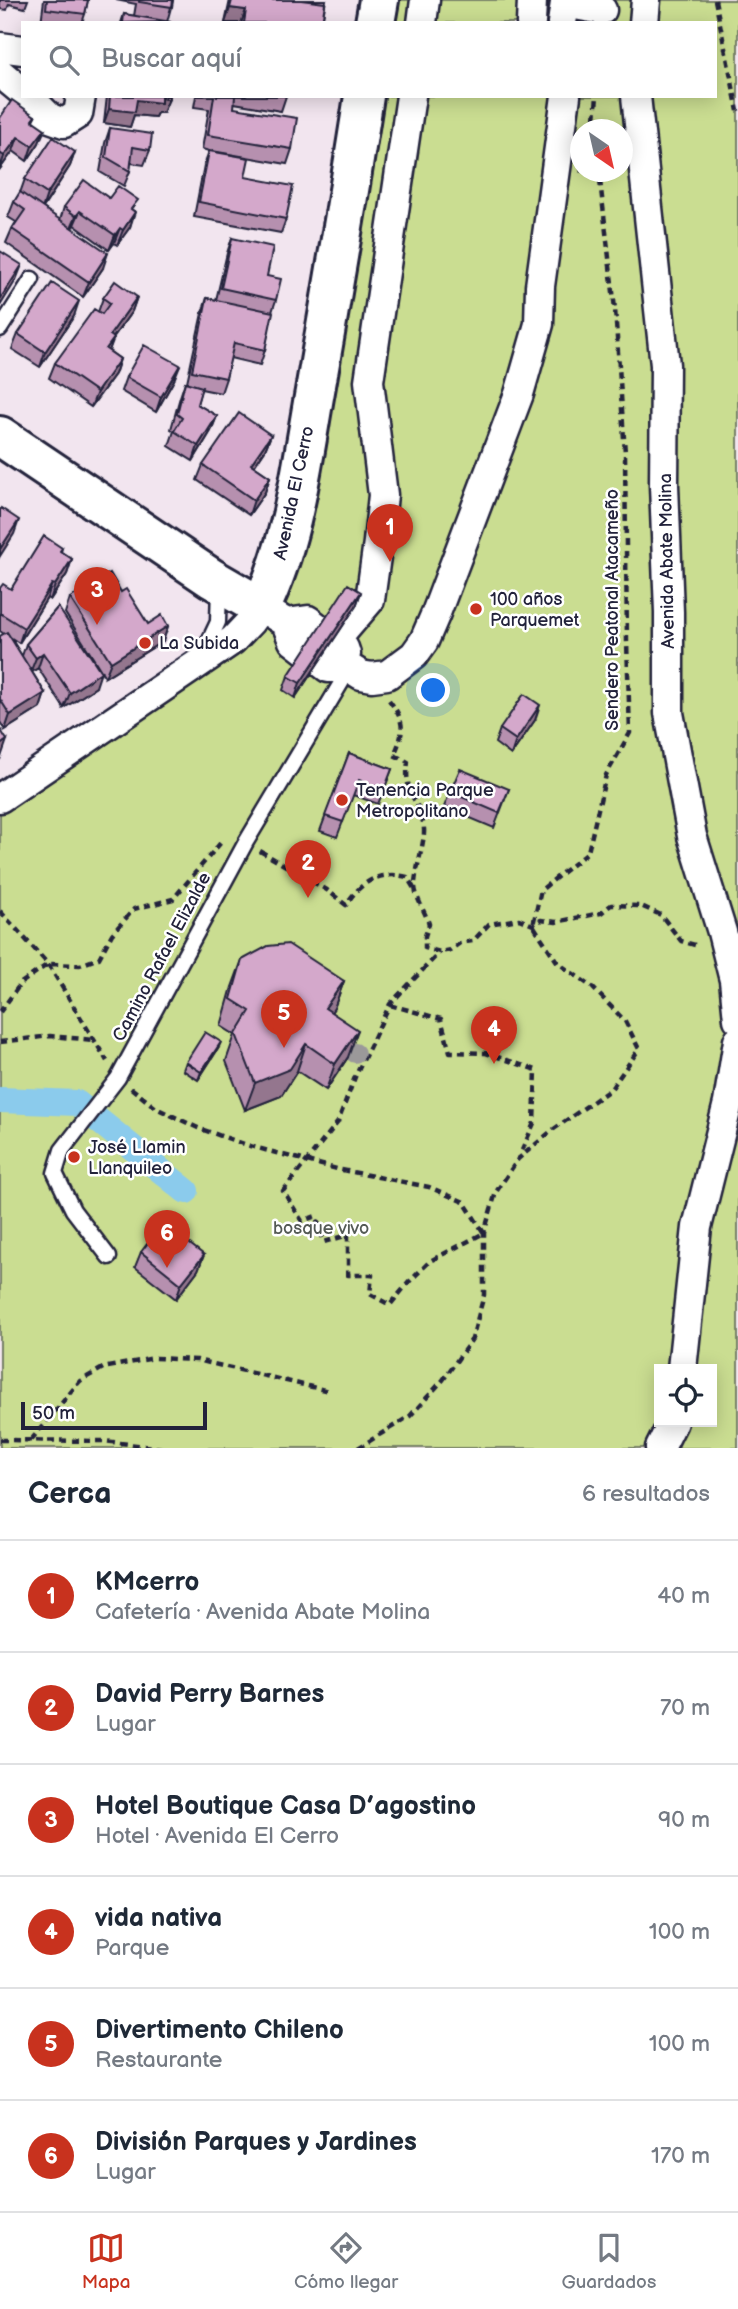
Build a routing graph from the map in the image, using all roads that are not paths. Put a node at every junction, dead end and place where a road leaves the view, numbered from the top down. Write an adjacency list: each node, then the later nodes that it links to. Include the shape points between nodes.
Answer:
1 (379, 0): 5 (street)
2 (425, 0): 6 (street)
3 (532, 0): 7 (street)
4 (646, 0): 8 (street)
5 (375, 21)
6 (422, 21)
7 (531, 21)
8 (644, 21)
9 (0, 47): 10 (street)
10 (21, 51)
11 (0, 73): 12 (street)
12 (21, 90)
13 (30, 98): 14 (street, via 50,118 64,123 78,114)
14 (81, 98)
15 (363, 98): 23 (street, Avenida El Cerro)
16 (411, 98): 24 (street, via 369,381 383,495 370,600)
17 (566, 98): 26 (street, via 539,324 519,394 424,640 414,655 387,675)
18 (636, 98): 28 (street, Avenida Abate Molina, via 665,365 669,713 692,836)
19 (32, 278): 20 (lane)
20 (0, 329)
21 (0, 436): 22 (street)
22 (219, 583): 23 (street); 25 (lane, via 218,622)
23 (273, 615): 24 (street, via 308,620); 25 (street, Avenida El Cerro, via 250,622); 26 (street, via 293,641 328,668)
24 (335, 641): 26 (street)
25 (195, 667): 27 (street, Avenida El Cerro)
26 (361, 673): 31 (lane, Camino Rafael Elizalde, via 246,842 118,1079 62,1150 55,1173 74,1210)
27 (0, 799)
28 (736, 979): 29 (street, Avenida Abate Molina)
29 (738, 1019)
30 (738, 1041): 32 (street, via 728,1103 697,1227)
31 (109, 1257)
32 (683, 1364)
33 (670, 1427): 34 (street)
34 (660, 1448)

